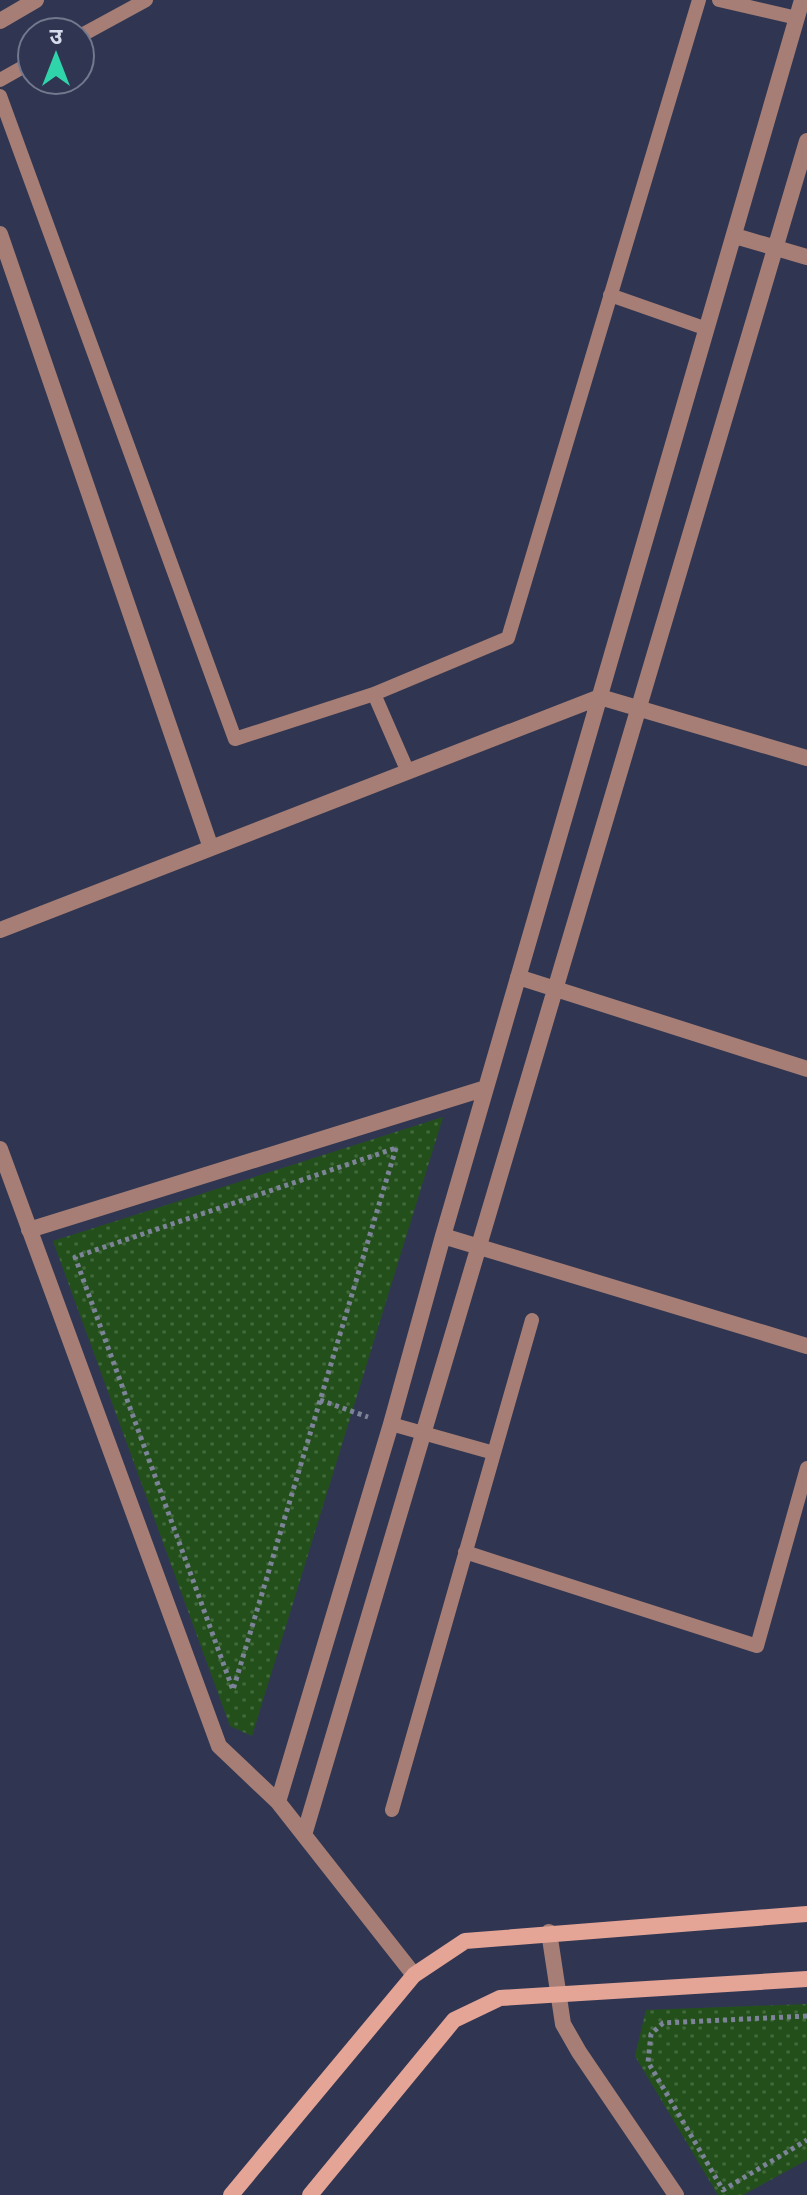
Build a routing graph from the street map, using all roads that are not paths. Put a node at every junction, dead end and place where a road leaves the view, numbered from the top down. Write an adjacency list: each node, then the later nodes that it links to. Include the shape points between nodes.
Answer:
1 (36, 0): 7 (street)
2 (146, 0): 8 (lane)
3 (699, 0): 15 (lane)
4 (719, 0): 6 (lane)
5 (802, 0): 6 (street)
6 (797, 18): 12 (street)
7 (0, 21)
8 (96, 27)
9 (0, 96): 17 (lane, via 235,739)
10 (807, 141): 13 (street)
11 (0, 234): 22 (street)
12 (735, 236): 13 (street); 16 (street)
13 (775, 247): 14 (street); 19 (street)
14 (807, 257)
15 (610, 295): 16 (lane); 17 (lane, via 508,638)
16 (707, 329): 18 (street)
17 (374, 694): 21 (lane)
18 (600, 697): 19 (street); 21 (street); 24 (street)
19 (636, 708): 20 (street); 25 (street)
20 (807, 758)
21 (408, 772): 22 (street)
22 (211, 848): 23 (street)
23 (0, 930)
24 (518, 977): 25 (street); 27 (street)
25 (554, 988): 26 (street); 31 (street)
26 (807, 1069)
27 (486, 1088): 29 (street); 30 (street)
28 (0, 1149): 29 (street)
29 (29, 1230): 39 (street, via 219,1746)
30 (443, 1236): 31 (street); 34 (street)
31 (478, 1247): 33 (street); 35 (street)
32 (532, 1320): 36 (lane)
33 (807, 1346)
34 (391, 1424): 35 (lane); 39 (street)
35 (422, 1433): 36 (lane); 41 (street)
36 (494, 1453): 38 (lane)
37 (807, 1468): 38 (lane, via 757,1646)
38 (465, 1552): 40 (lane)
39 (278, 1802): 41 (street)
40 (392, 1810)
41 (304, 1835): 44 (street)
42 (807, 1914): 43 (street)
43 (549, 1932): 44 (street, via 465,1941); 46 (street)
44 (414, 1975): 47 (street)
45 (807, 1979): 46 (street)
46 (557, 1994): 48 (street, via 500,1998 454,2020); 49 (street, via 563,2024 579,2052)
47 (231, 2195)
48 (310, 2195)
49 (676, 2195)

